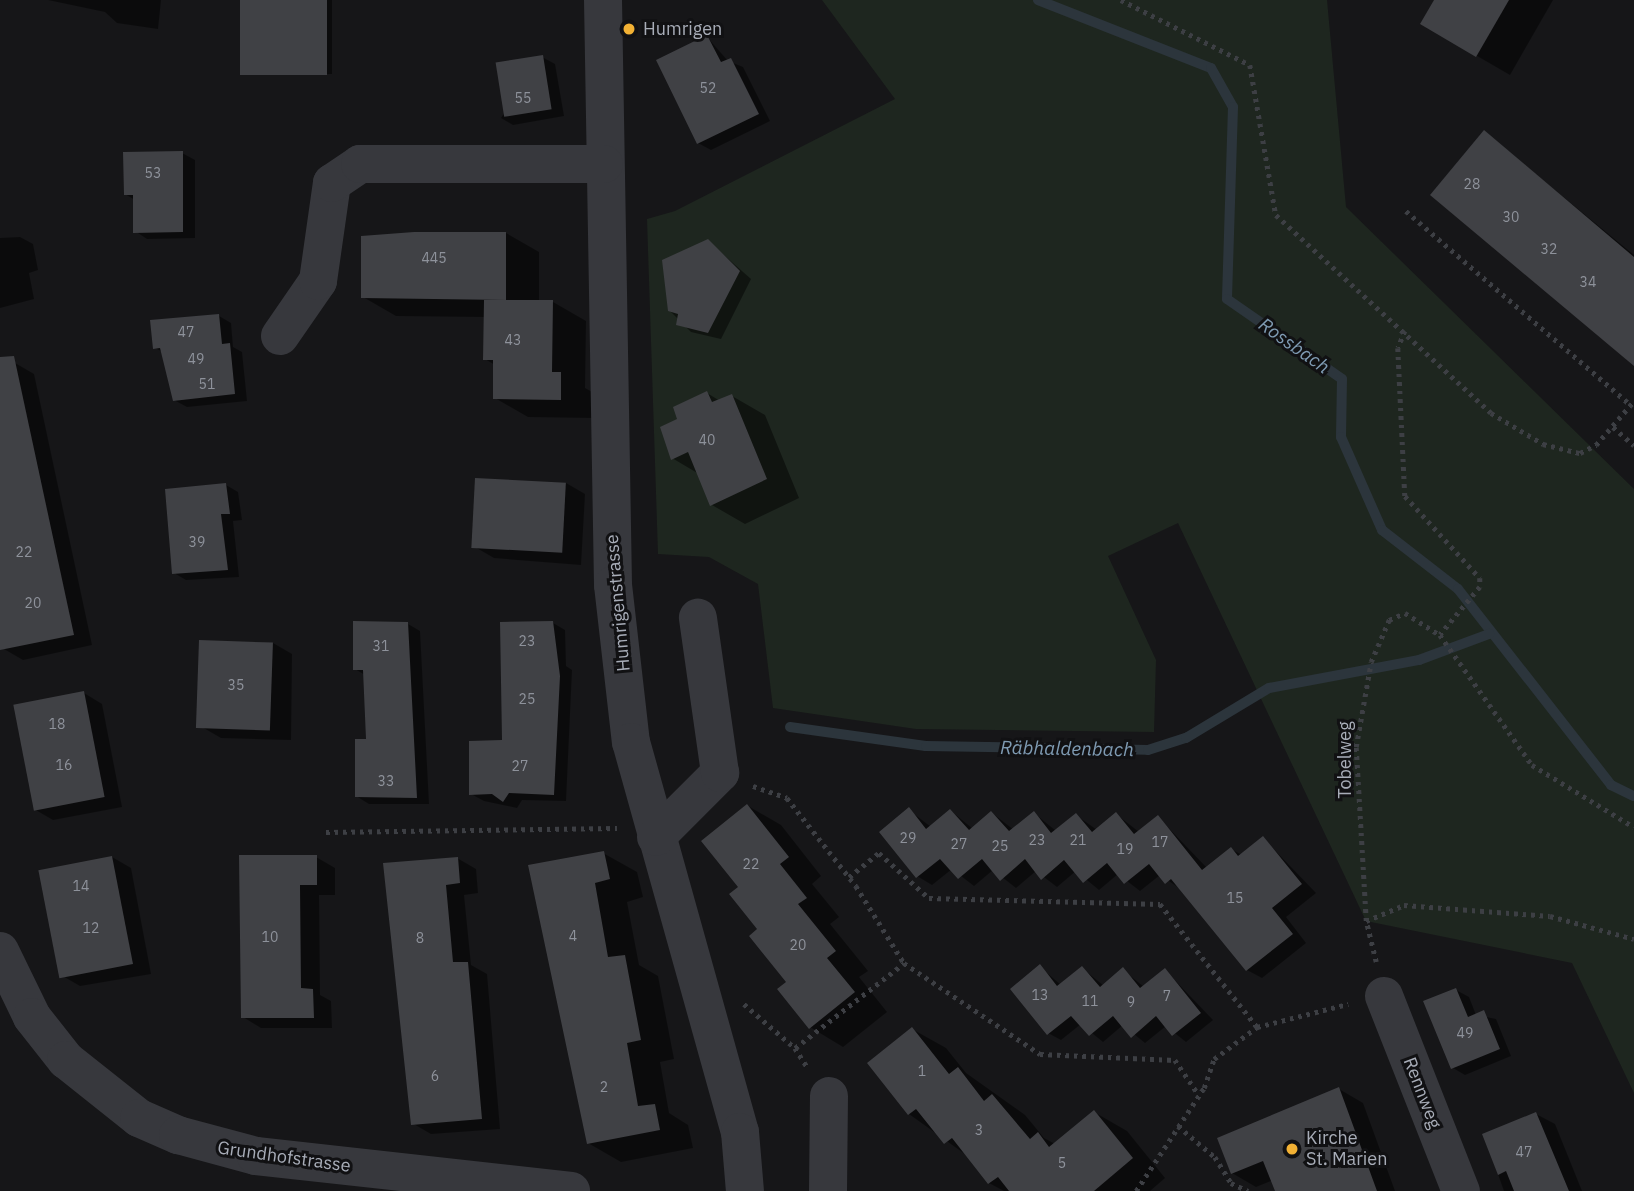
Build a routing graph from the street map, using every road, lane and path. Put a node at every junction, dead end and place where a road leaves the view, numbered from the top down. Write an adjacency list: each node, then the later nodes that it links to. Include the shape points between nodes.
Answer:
1 (603, 0): 3 (street, Humrigenstrasse)
2 (1121, 0): 5 (path, via 1250,65 1276,215)
3 (604, 164): 6 (street, via 360,164 332,183 318,281); 15 (street, Humrigenstrasse, via 613,585)
4 (1406, 211): 7 (path)
5 (1405, 331): 8 (path, via 1491,413 1544,444 1580,453); 11 (path, via 1398,348 1405,496 1480,578 1480,587)
6 (280, 336)
7 (1632, 403): 8 (path)
8 (1613, 427): 9 (path)
9 (1634, 445)
10 (698, 618): 12 (street)
11 (1440, 635): 13 (path, Tobelweg, via 1532,765); 17 (path, Tobelweg, via 1405,613 1389,620 1371,662 1356,747)
12 (720, 774): 15 (street); 16 (path, via 788,798)
13 (1634, 827)
14 (326, 832): 15 (path)
15 (640, 832): 28 (street, Humrigenstrasse, via 737,1119)
16 (849, 877): 20 (path); 23 (path, via 879,853 929,898 1160,904)
17 (1366, 921): 18 (path, via 1404,905 1550,915); 21 (path, Tobelweg)
18 (1634, 939)
19 (0, 951): 27 (street, Grundhofstrasse, via 32,1017 66,1060 139,1118 178,1135 256,1156)
20 (904, 963): 22 (path, via 794,1048); 24 (path, via 1040,1054 1175,1060)
21 (1384, 996): 23 (path); 32 (street, Rennweg)
22 (735, 997)
23 (1257, 1027): 24 (path, via 1214,1059)
24 (1199, 1095): 26 (path)
25 (829, 1097): 29 (street)
26 (1178, 1126): 30 (path); 31 (path, via 1214,1157 1231,1183)
27 (571, 1191)
28 (745, 1191)
29 (828, 1191)
30 (1136, 1191)
31 (1248, 1191)
32 (1461, 1191)

